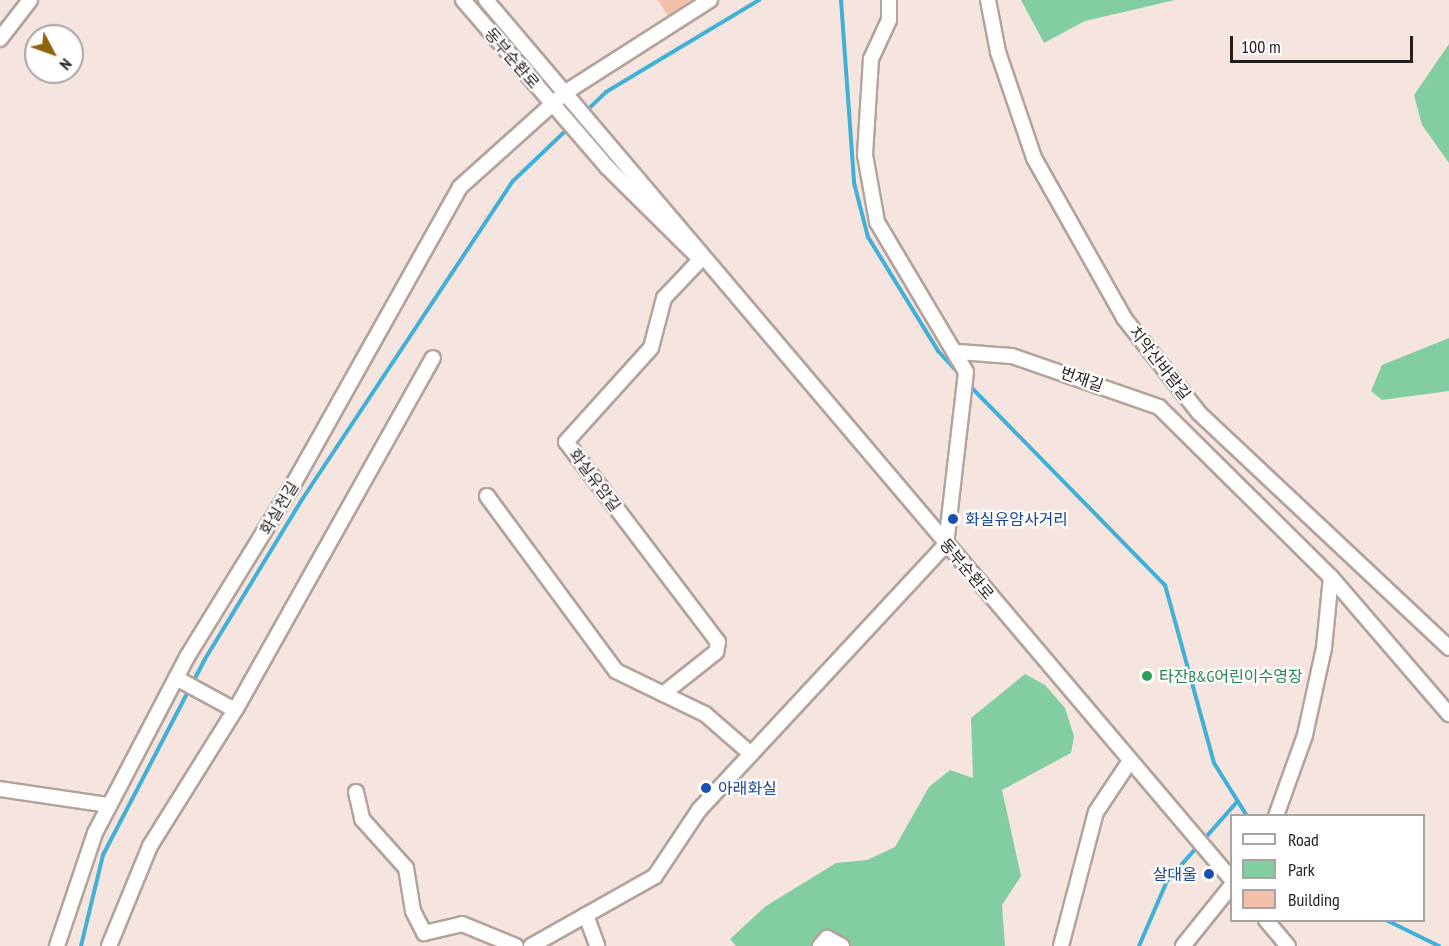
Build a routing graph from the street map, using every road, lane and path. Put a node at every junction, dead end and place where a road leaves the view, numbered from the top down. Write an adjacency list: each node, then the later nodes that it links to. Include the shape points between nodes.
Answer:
1 (30, 0): 7 (street)
2 (463, 0): 9 (street, 동부순환로)
3 (486, 0): 8 (street, 동부순환로)
4 (710, 0): 8 (street, 화실천길)
5 (988, 0): 16 (street, 치악산바람길, via 998,52 1034,158 1124,318 1199,413)
6 (890, 2): 11 (street, via 871,59 869,80 865,155 877,222)
7 (0, 39)
8 (566, 92): 9 (street, 화실천길); 10 (street, 동부순환로, via 686,233)
9 (553, 104): 10 (street, 동부순환로, via 678,243); 17 (street, 화실천길, via 460,187)
10 (701, 259): 14 (street, 동부순환로); 18 (street, 화실유암길, via 664,298 651,348 566,442 718,642 716,652)
11 (958, 352): 14 (street, via 966,372); 15 (street, 번재길, via 1012,356 1160,406)
12 (433, 358): 19 (street)
13 (488, 496): 18 (street, via 616,671)
14 (946, 544): 21 (street); 22 (street, 동부순환로)
15 (1331, 577): 20 (street, 번재길); 26 (street, via 1324,648 1305,735)
16 (1449, 648)
17 (182, 680): 19 (street); 25 (street, 화실천길)
18 (663, 694): 21 (street, via 705,714)
19 (232, 708): 32 (street, via 150,846)
20 (1449, 714)
21 (751, 754): 29 (street, via 699,810 655,876)
22 (1130, 761): 27 (street, 동부순환로); 38 (street, via 1096,812)
23 (0, 789): 25 (street)
24 (356, 792): 33 (street, via 362,819 406,868 413,911 424,933 462,924)
25 (110, 805): 31 (street, 화실천길)
26 (1277, 814)
27 (1230, 878)
28 (1230, 887): 39 (street)
29 (586, 915): 34 (street); 35 (street)
30 (1267, 922): 40 (street)
31 (57, 946)
32 (109, 946)
33 (516, 946)
34 (531, 946)
35 (597, 946)
36 (820, 946): 37 (street, via 827,938)
37 (842, 946)
38 (1061, 946)
39 (1183, 946)
40 (1288, 946)

